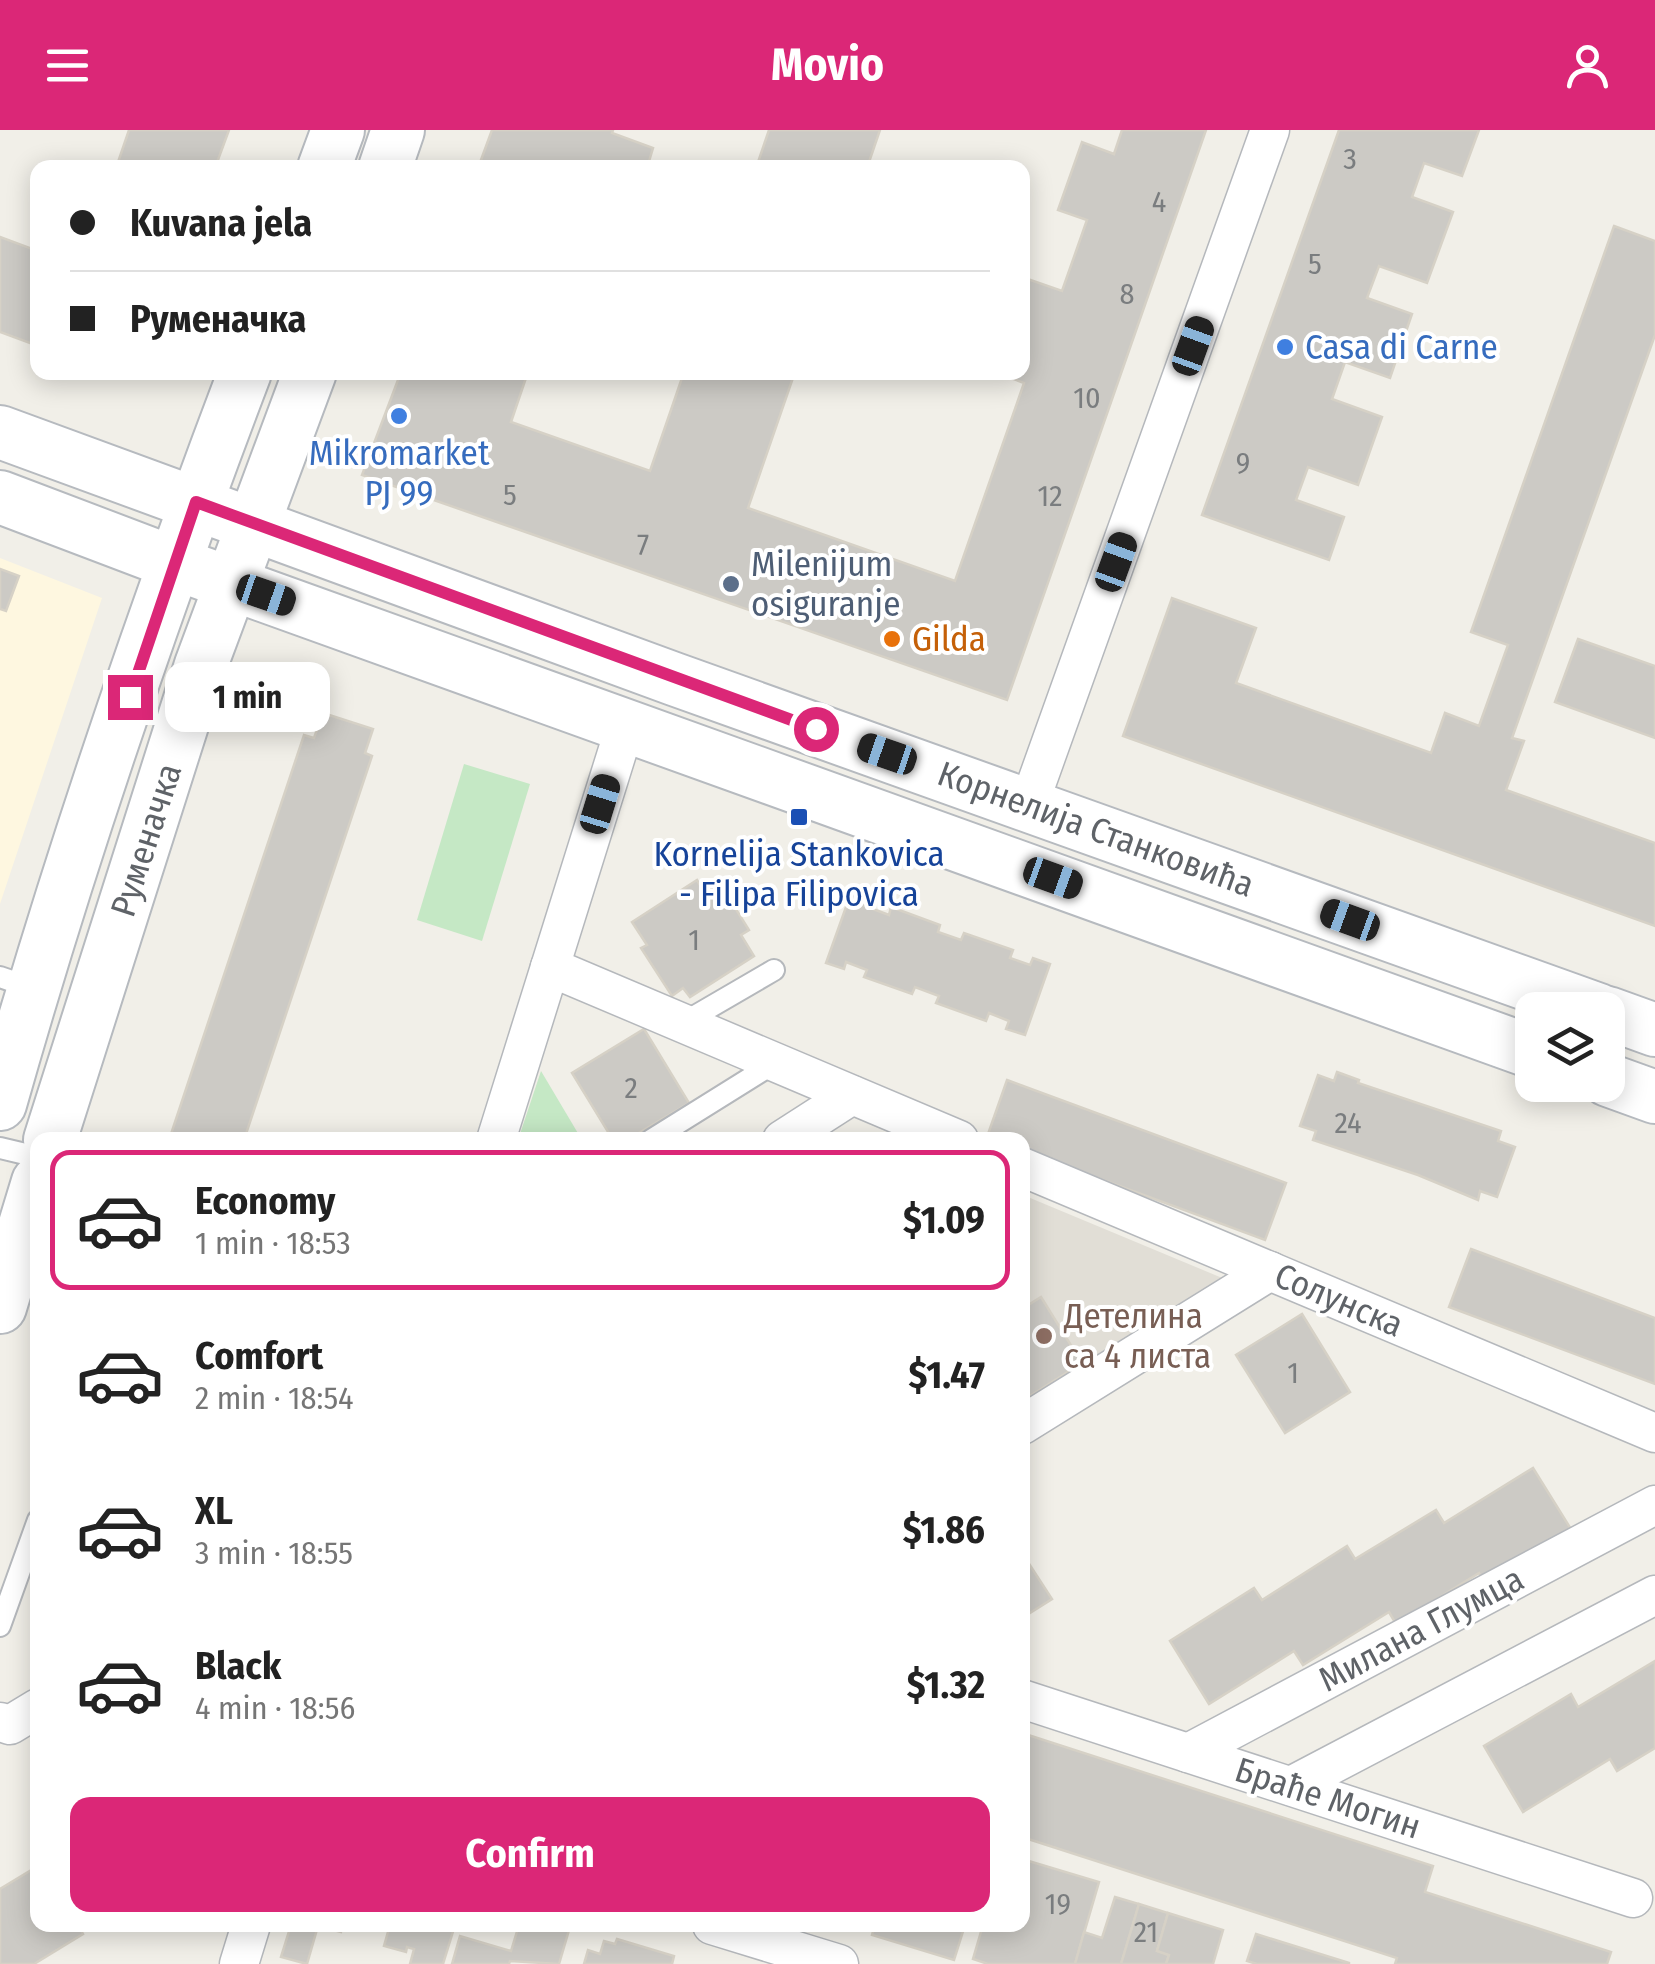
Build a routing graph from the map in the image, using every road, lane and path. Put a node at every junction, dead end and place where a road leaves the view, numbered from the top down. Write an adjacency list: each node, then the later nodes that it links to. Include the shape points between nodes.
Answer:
1 (338, 130): 4 (main road)
2 (398, 130): 5 (main road)
3 (1270, 130): 15 (street)
4 (327, 160)
5 (387, 160)
6 (243, 380): 10 (main road, Руменачка)
7 (307, 380): 11 (main road, Руменачка)
8 (0, 432): 10 (main road, Корнелија Станковића)
9 (0, 496): 12 (main road, Корнелија Станковића)
10 (196, 502): 11 (main road, Корнелија Станковића); 12 (main road, Руменачка)
11 (256, 523): 13 (main road, Руменачка); 15 (main road, Корнелија Станковића)
12 (174, 563): 13 (main road, Корнелија Станковића); 18 (main road, Руменачка)
13 (231, 583): 14 (main road, Корнелија Станковића); 29 (main road, Руменачка)
14 (626, 724): 16 (street); 23 (main road, Корнелија Станковића)
15 (1029, 804): 19 (main road, Корнелија Станковића)
16 (550, 967): 21 (street); 30 (street)
17 (774, 970): 21 (lane)
18 (17, 983): 28 (main road, Руменачка)
19 (1549, 992)
20 (1625, 1019): 22 (main road)
21 (683, 1023): 24 (street)
22 (1655, 1030)
23 (1515, 1046)
24 (776, 1062): 26 (street); 31 (lane)
25 (1625, 1086): 27 (main road)
26 (852, 1095): 32 (street); 33 (street)
27 (1655, 1097)
28 (0, 1104)
29 (53, 1132)
30 (498, 1132)
31 (664, 1132)
32 (794, 1132)
33 (940, 1132)
34 (0, 1148): 35 (lane)
35 (30, 1156)
36 (1030, 1170): 38 (street, Солунска)
37 (30, 1209): 39 (main road)
38 (1270, 1271): 40 (street); 41 (street, Солунска)
39 (0, 1308)
40 (1030, 1420)
41 (1655, 1434)
42 (1655, 1505): 49 (street, Милана Глумца)
43 (30, 1542): 45 (lane)
44 (1655, 1595): 50 (street)
45 (0, 1626)
46 (1030, 1702): 49 (street, Браће Могин)
47 (30, 1713): 48 (street, via 10,1725)
48 (0, 1722)
49 (1188, 1753): 50 (street, Браће Могин)
50 (1291, 1786): 51 (street, Браће Могин)
51 (1633, 1898)
52 (249, 1932): 54 (street)
53 (735, 1932): 55 (street)
54 (239, 1964)
55 (840, 1964)

